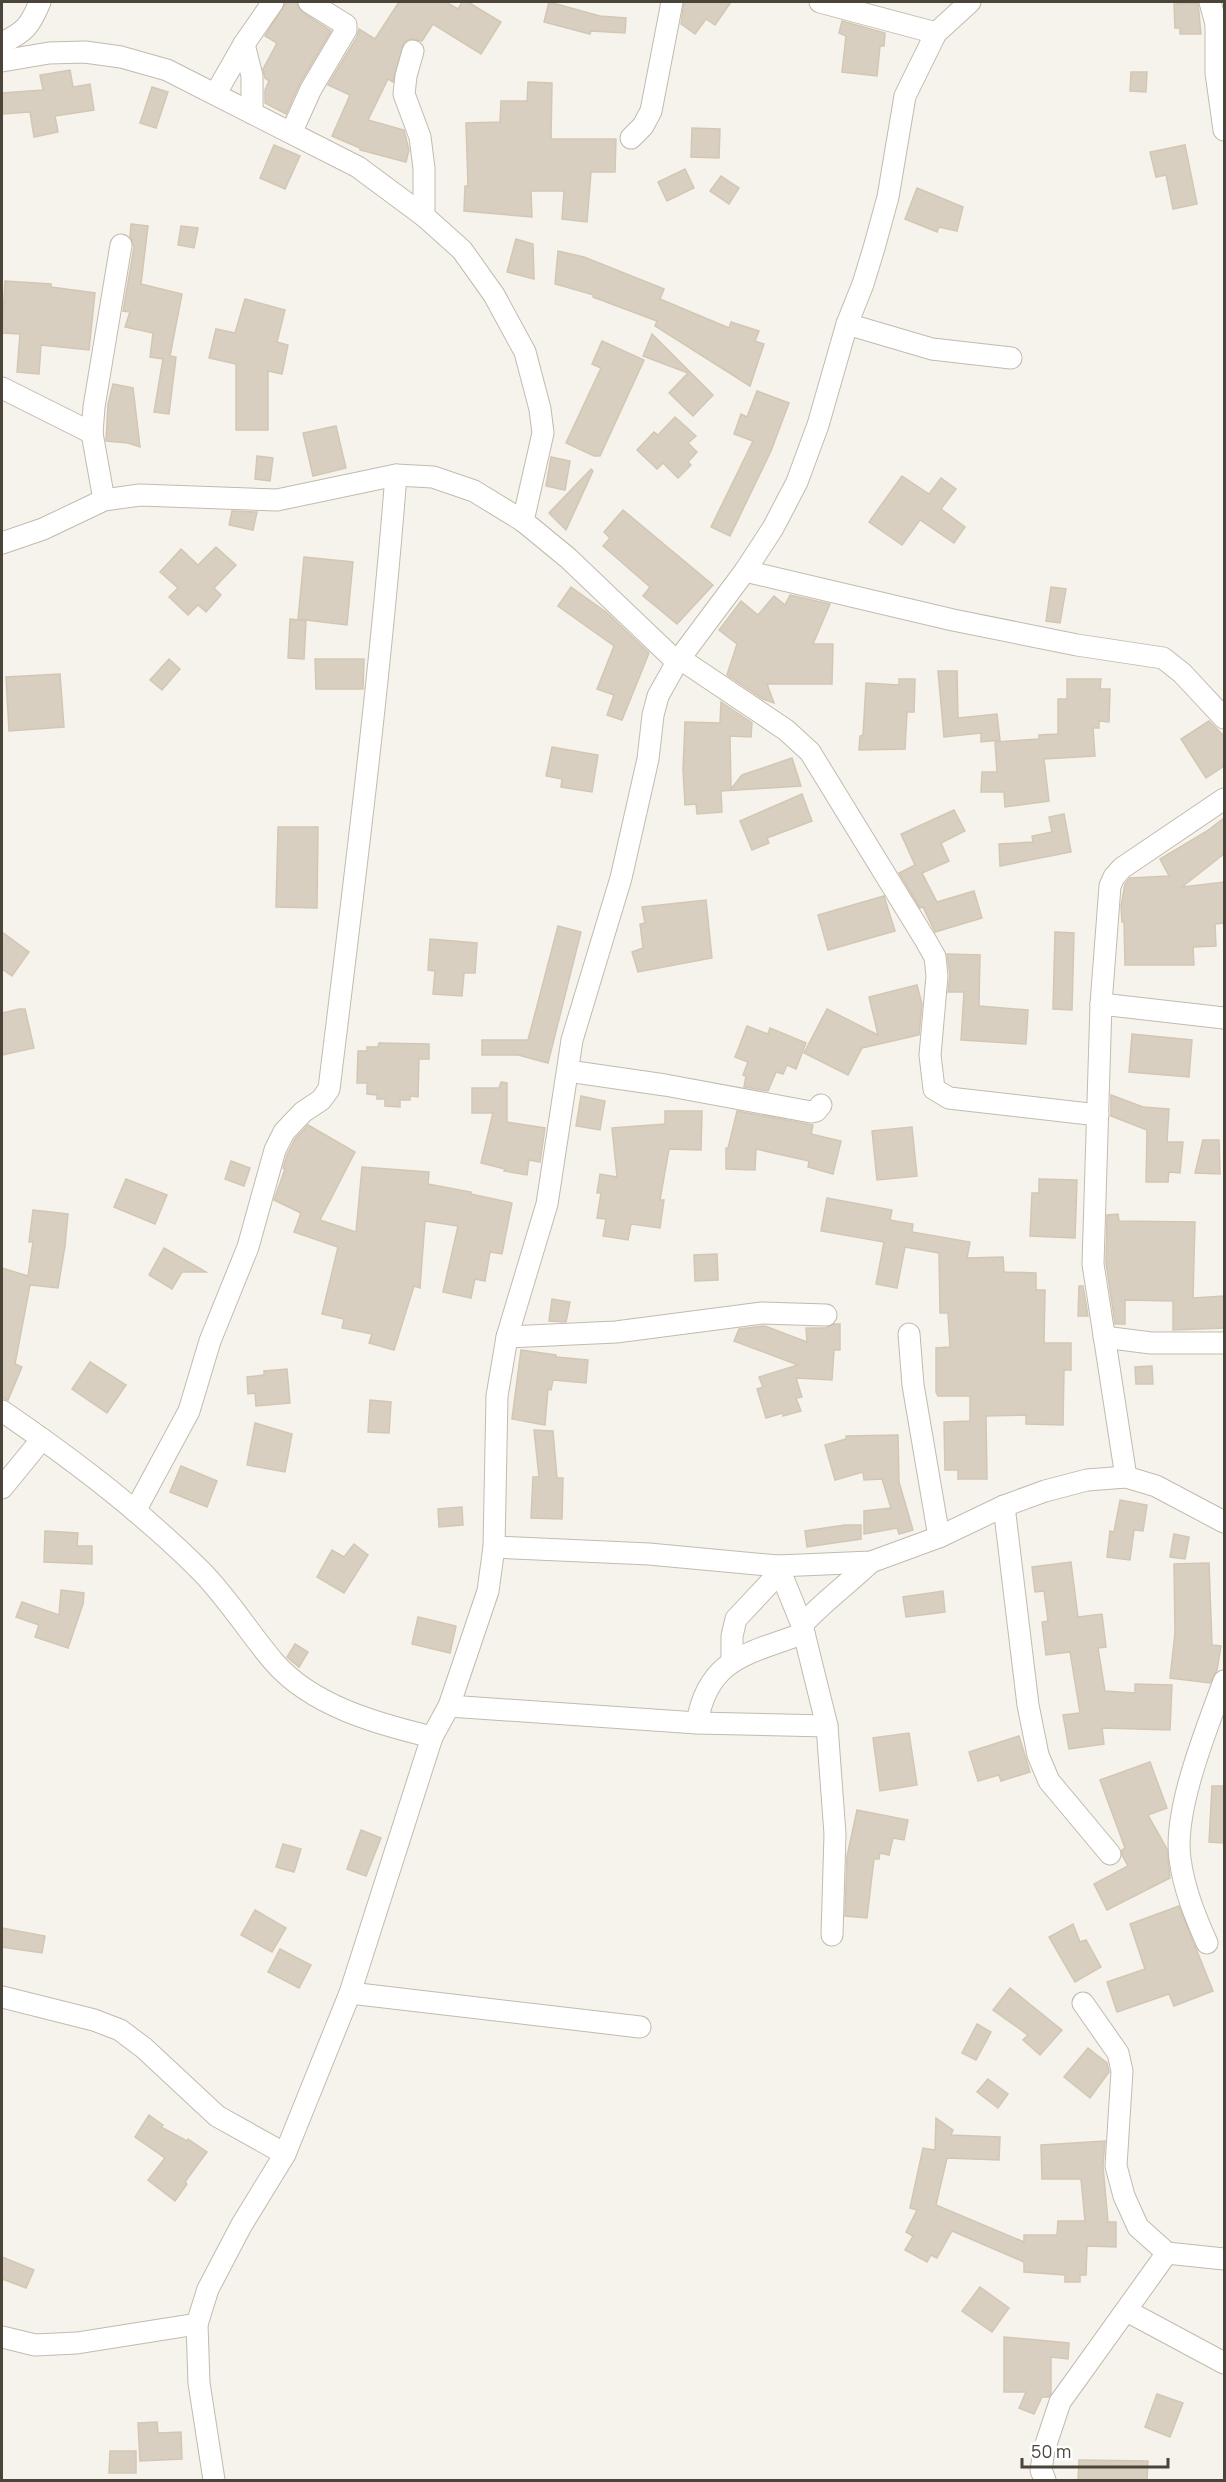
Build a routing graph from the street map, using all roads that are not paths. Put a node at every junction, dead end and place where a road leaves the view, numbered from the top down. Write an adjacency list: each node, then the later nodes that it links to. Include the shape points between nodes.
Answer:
1 (40, 2): 10 (street, via 29,26)
2 (273, 2): 11 (street)
3 (309, 2): 17 (street, via 341,21 346,30 311,89)
4 (672, 2): 18 (street, via 651,111)
5 (820, 2): 9 (street)
6 (970, 2): 9 (street)
7 (1210, 2): 8 (street)
8 (1220, 29): 16 (street, via 1216,73)
9 (936, 33): 21 (street, via 905,96 888,196 863,284)
10 (2, 43)
11 (244, 44): 14 (street); 15 (street, via 252,76)
12 (413, 51): 19 (street, via 404,94 420,137)
13 (2, 61): 14 (street, via 49,53 122,57 167,70)
14 (216, 93): 15 (street)
15 (252, 113): 17 (street)
16 (1224, 130)
17 (292, 131): 19 (street, via 358,167)
18 (631, 138)
19 (424, 216): 27 (street, via 462,250 494,295 525,352 543,433)
20 (122, 245): 24 (street, via 97,381)
21 (847, 324): 22 (street, via 932,349); 29 (street, via 797,482)
22 (1011, 358)
23 (2, 388): 24 (street)
24 (93, 433): 26 (street)
25 (396, 475): 26 (street, via 277,500 140,495); 27 (street, via 433,477 474,491); 48 (street, via 354,890 329,1089 284,1132 275,1150 248,1246 210,1341 189,1411)
26 (104, 500): 28 (street, via 43,530)
27 (523, 521): 30 (street)
28 (2, 543)
29 (745, 571): 30 (street); 31 (street, via 964,622 1163,658)
30 (678, 660): 35 (street, via 658,696 621,878 572,1040); 37 (street, via 786,730 810,753 926,941 935,957 938,976 930,1055 934,1089 949,1098)
31 (1224, 718)
32 (1224, 799): 33 (street, via 1114,877 1110,886)
33 (1101, 1005): 34 (street); 37 (street)
34 (1224, 1018)
35 (568, 1071): 36 (street, via 811,1112); 40 (street, via 547,1204)
36 (821, 1105)
37 (1098, 1115): 41 (street, via 1093,1264)
38 (826, 1315): 40 (street, via 762,1313 616,1332)
39 (909, 1334): 50 (street, via 913,1385)
40 (507, 1337): 51 (street, via 497,1396)
41 (1104, 1337): 42 (street, via 1151,1343); 45 (street)
42 (1224, 1343)
43 (2, 1411): 44 (street)
44 (42, 1439): 46 (street); 48 (street)
45 (1126, 1477): 47 (street, via 1087,1480); 49 (street, via 1156,1486)
46 (2, 1488)
47 (1004, 1506): 50 (street); 61 (street, via 1028,1705 1038,1755 1049,1781)
48 (135, 1511): 60 (street, via 201,1571 276,1664 305,1689 389,1727)
49 (1224, 1522)
50 (939, 1537): 52 (street)
51 (494, 1546): 53 (street, via 649,1554); 57 (street, via 488,1591)
52 (871, 1562): 53 (street); 54 (street, via 823,1602)
53 (779, 1569): 54 (street); 55 (street, via 736,1619)
54 (803, 1629): 55 (street); 59 (street)
55 (732, 1661): 58 (street, via 709,1683)
56 (1224, 1681): 63 (street, via 1195,1761 1180,1829 1180,1858 1187,1891)
57 (449, 1706): 58 (street); 60 (street)
58 (698, 1723): 59 (street)
59 (827, 1726): 62 (street, via 835,1834)
60 (432, 1737): 64 (street)
61 (1110, 1854)
62 (832, 1935)
63 (1207, 1943)
64 (350, 1993): 67 (street); 68 (street)
65 (2, 1997): 68 (street, via 120,2030 217,2116)
66 (1083, 2003): 69 (street, via 1118,2053 1122,2071 1116,2166 1124,2196 1138,2227)
67 (640, 2027)
68 (285, 2154): 72 (street, via 241,2226)
69 (1167, 2253): 70 (street); 71 (street)
70 (1224, 2259)
71 (1126, 2311): 74 (street); 76 (street, via 1060,2403 1044,2450 1041,2470)
72 (196, 2324): 73 (street, via 77,2343 35,2345); 75 (street, via 199,2383)
73 (2, 2337)
74 (1224, 2363)
75 (214, 2481)
76 (1045, 2481)

